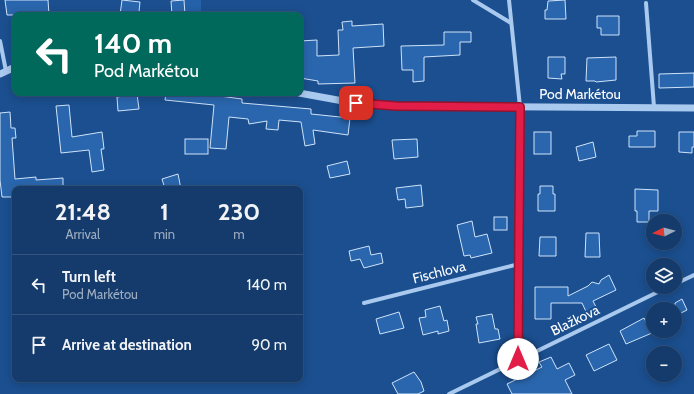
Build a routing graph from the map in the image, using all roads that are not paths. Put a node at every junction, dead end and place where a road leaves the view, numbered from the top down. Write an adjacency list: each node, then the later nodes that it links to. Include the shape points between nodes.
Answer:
1 (473, 0): 4 (street)
2 (509, 0): 4 (street)
3 (646, 3): 9 (street)
4 (511, 23): 8 (street)
5 (0, 41): 6 (street)
6 (3, 72)
7 (303, 94): 8 (street, Pod Markétou, via 369,104)
8 (520, 107): 9 (street, Pod Markétou); 11 (street)
9 (654, 107): 10 (street, Pod Markétou)
10 (694, 108)
11 (519, 264): 15 (street, Fischlova); 16 (street)
12 (694, 275): 13 (street)
13 (682, 281)
14 (653, 294): 16 (street, Blažkova)
15 (364, 302)
16 (518, 359): 17 (street, Blažkova)
17 (449, 394)

